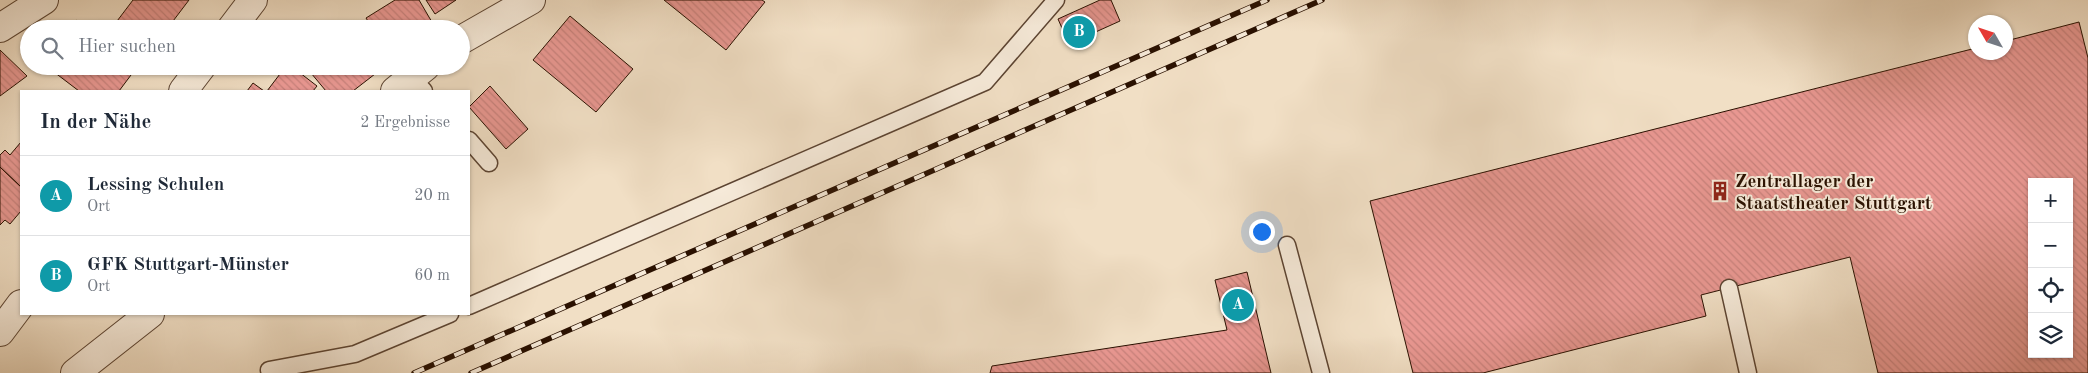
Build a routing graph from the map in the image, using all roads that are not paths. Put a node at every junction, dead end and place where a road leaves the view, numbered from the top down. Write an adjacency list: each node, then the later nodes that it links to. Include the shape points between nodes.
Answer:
1 (44, 0): 6 (street)
2 (253, 0): 5 (street)
3 (531, 0): 7 (street)
4 (1056, 0): 15 (lane, via 985,82)
5 (238, 20)
6 (0, 28)
7 (470, 35)
8 (195, 75): 9 (street)
9 (184, 90)
10 (470, 141): 11 (lane)
11 (489, 163)
12 (1287, 245): 21 (lane)
13 (1729, 288): 22 (lane)
14 (20, 305): 18 (street)
15 (470, 306)
16 (149, 315): 20 (street)
17 (448, 315): 19 (lane, via 356,354)
18 (0, 332)
19 (269, 370)
20 (75, 373)
21 (1321, 373)
22 (1748, 373)

